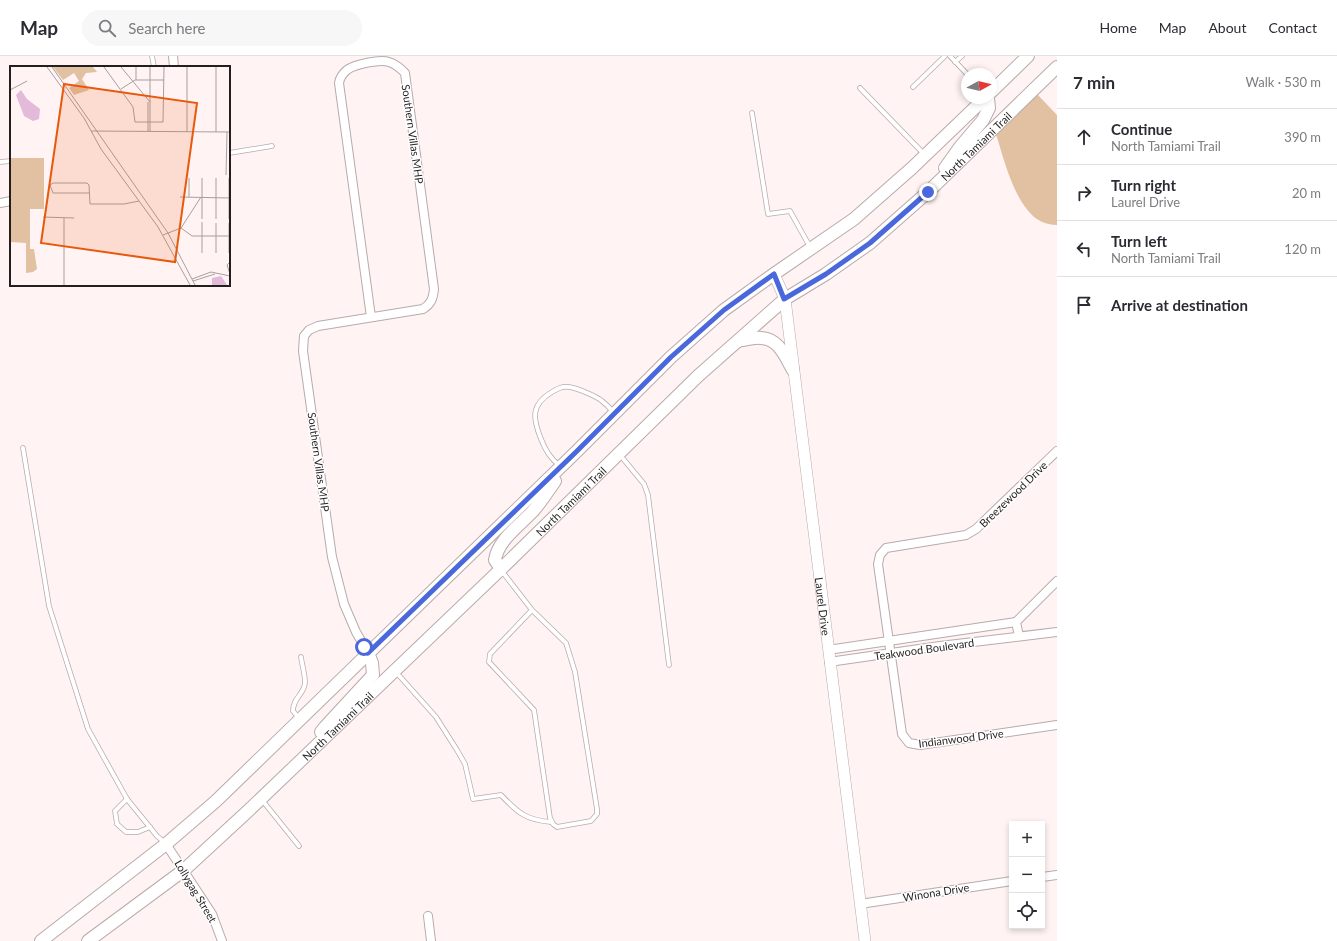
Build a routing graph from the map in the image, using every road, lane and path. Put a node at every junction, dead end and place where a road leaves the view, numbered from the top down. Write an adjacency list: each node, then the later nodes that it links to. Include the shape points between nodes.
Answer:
1 (152, 56): 8 (lane)
2 (173, 56): 9 (street)
3 (945, 56): 13 (lane)
4 (950, 56): 7 (lane)
5 (962, 56): 7 (lane)
6 (1028, 56): 12 (main road)
7 (955, 62): 11 (lane)
8 (154, 66)
9 (174, 66)
10 (1057, 66): 23 (main road, North Tamiami Trail)
11 (961, 68)
12 (997, 86)
13 (913, 87)
14 (860, 88): 20 (lane)
15 (980, 104): 20 (main road)
16 (988, 104): 23 (main road, via 989,108 983,120)
17 (752, 112): 26 (lane, via 768,214 790,211)
18 (272, 146): 19 (lane)
19 (230, 153)
20 (925, 155): 26 (main road, via 854,219)
21 (10, 161): 22 (lane)
22 (0, 162)
23 (928, 192): 28 (main road, North Tamiami Trail, via 870,243)
24 (10, 201): 25 (street)
25 (0, 203)
26 (811, 249): 27 (main road)
27 (774, 274): 28 (street, Laurel Drive); 32 (main road, via 724,310)
28 (784, 299): 30 (main road, North Tamiami Trail); 31 (street, Laurel Drive)
29 (371, 317): 29 (street, Southern Villas MHP, via 423,310 433,298 434,289 405,73 397,65 374,61 348,69 340,76 339,83); 45 (street, Southern Villas MHP, via 318,326 309,330 304,336 303,351 332,557 344,604)
30 (737, 342): 31 (main road, via 760,337 773,340); 35 (main road, North Tamiami Trail, via 698,376)
31 (793, 370): 44 (street, Laurel Drive)
32 (615, 413): 36 (main road); 36 (lane, via 602,400 569,387 562,387 545,396 538,404 534,418 546,450)
33 (23, 448): 55 (lane, via 49,606 88,728)
34 (1057, 451): 43 (street, Breezewood Drive, via 976,530 966,535 886,548 880,555 878,564)
35 (620, 454): 37 (main road, North Tamiami Trail); 49 (lane, via 644,484 648,495)
36 (562, 468): 37 (main road, via 534,510 504,541 495,560); 45 (main road)
37 (501, 570): 39 (lane); 50 (main road, North Tamiami Trail)
38 (1057, 581): 40 (street)
39 (532, 610): 56 (lane, via 488,658 492,666 534,710); 56 (lane, via 566,643 570,652 597,809 597,814 591,821 557,828)
40 (1016, 622): 42 (street); 43 (street, Teakwood Boulevard)
41 (1057, 632): 42 (street, Teakwood Boulevard)
42 (1019, 636): 46 (street, Teakwood Boulevard)
43 (889, 640): 44 (street, Teakwood Boulevard); 46 (street, Breezewood Drive)
44 (828, 650): 48 (street, Laurel Drive)
45 (368, 653): 51 (main road); 53 (main road, via 372,663 372,675 325,727)
46 (891, 653): 48 (street, Teakwood Boulevard); 52 (street, Indianwood Drive, via 902,734 908,743 920,745)
47 (301, 657): 51 (lane, via 305,683 294,700 293,711)
48 (829, 662): 64 (street, Laurel Drive)
49 (669, 665)
50 (395, 671): 53 (main road, North Tamiami Trail); 56 (lane, via 436,717 457,750 465,764 473,799 501,795 517,811 538,821)
51 (301, 719): 58 (main road, via 216,801)
52 (1057, 725)
53 (312, 749): 54 (main road, North Tamiami Trail)
54 (261, 798): 59 (lane); 60 (main road, North Tamiami Trail)
55 (127, 799): 57 (lane); 57 (lane, via 115,811 117,824 126,832 138,832)
56 (551, 822)
57 (150, 827): 58 (lane)
58 (166, 844): 60 (street, Lollygag Street); 66 (main road)
59 (299, 846)
60 (184, 870): 67 (main road, North Tamiami Trail); 68 (street, Lollygag Street, via 212,914)
61 (1057, 875): 62 (street)
62 (1045, 877)
63 (1009, 881): 64 (street, Winona Drive)
64 (860, 904): 70 (street, Laurel Drive)
65 (428, 916): 69 (street)
66 (41, 941)
67 (88, 941)
68 (222, 941)
69 (431, 941)
70 (865, 941)

